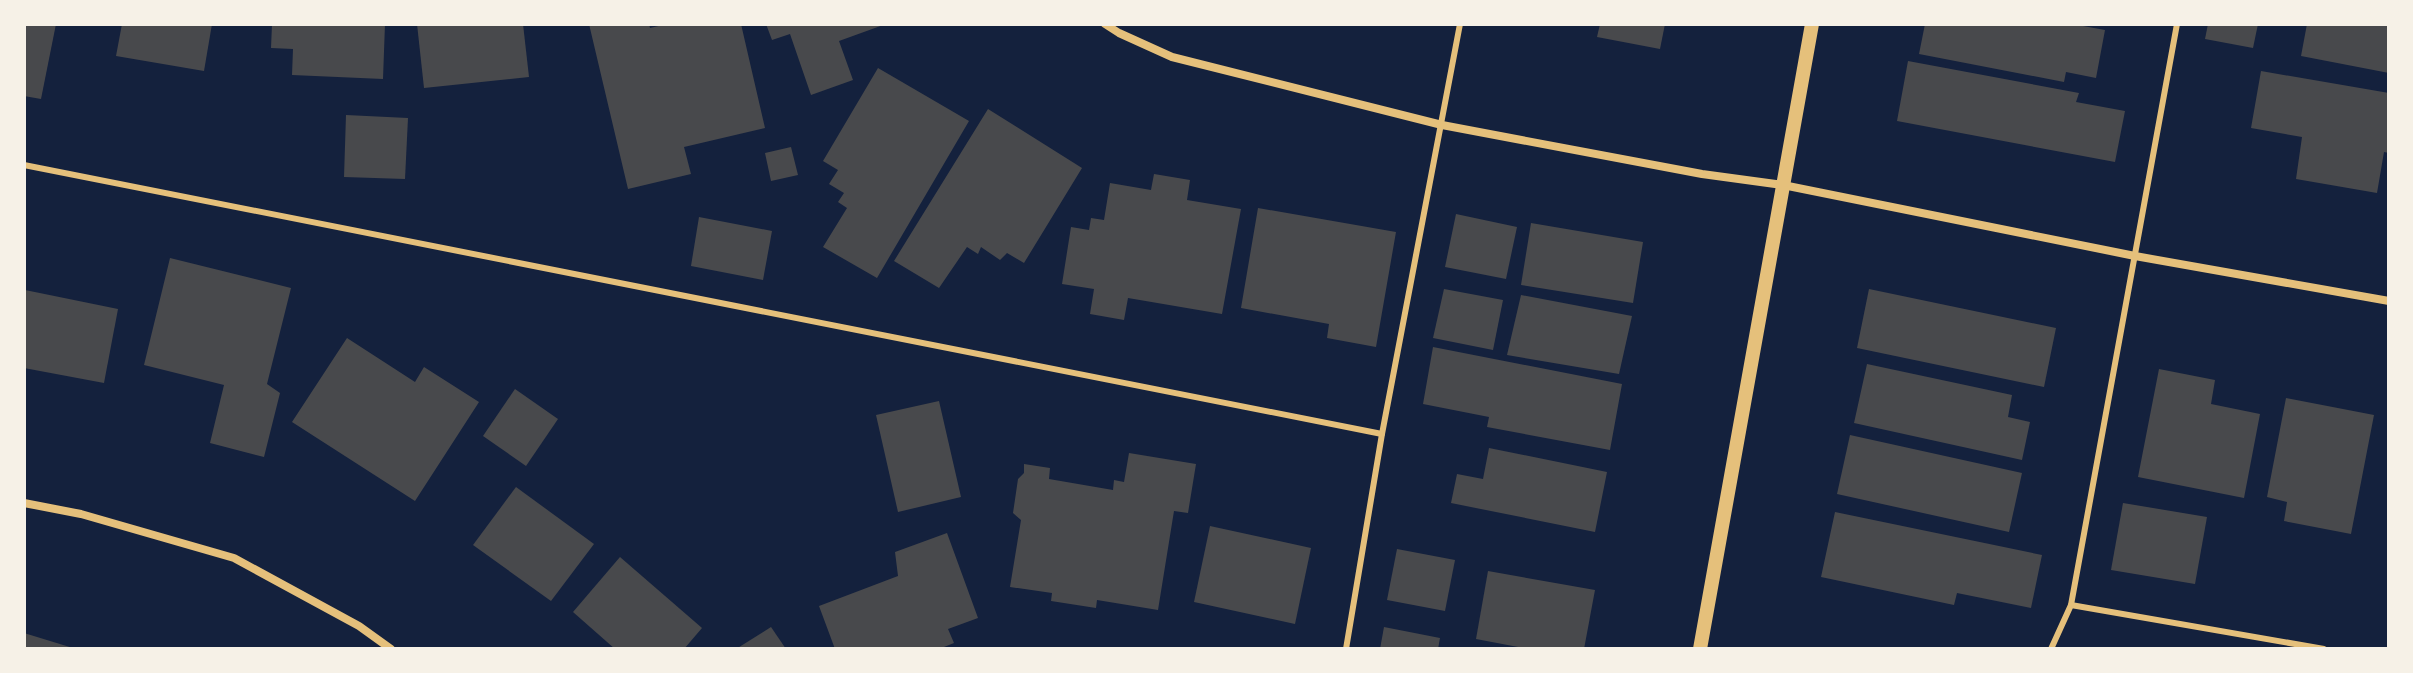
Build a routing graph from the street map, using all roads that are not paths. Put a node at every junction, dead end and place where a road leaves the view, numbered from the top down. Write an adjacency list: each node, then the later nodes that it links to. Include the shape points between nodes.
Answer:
1 (1105, 24): 5 (street, via 1172,57)
2 (1460, 24): 5 (lane)
3 (1812, 24): 7 (street)
4 (2177, 24): 8 (lane)
5 (1442, 125): 7 (street); 10 (lane)
6 (24, 165): 10 (lane)
7 (1783, 185): 8 (street); 15 (street)
8 (2135, 256): 9 (street); 12 (lane)
9 (2389, 301)
10 (1382, 434): 14 (lane)
11 (24, 503): 13 (street, via 234,558)
12 (2071, 605): 16 (lane); 17 (lane)
13 (391, 649)
14 (1346, 649)
15 (1700, 649)
16 (2051, 649)
17 (2324, 649)

